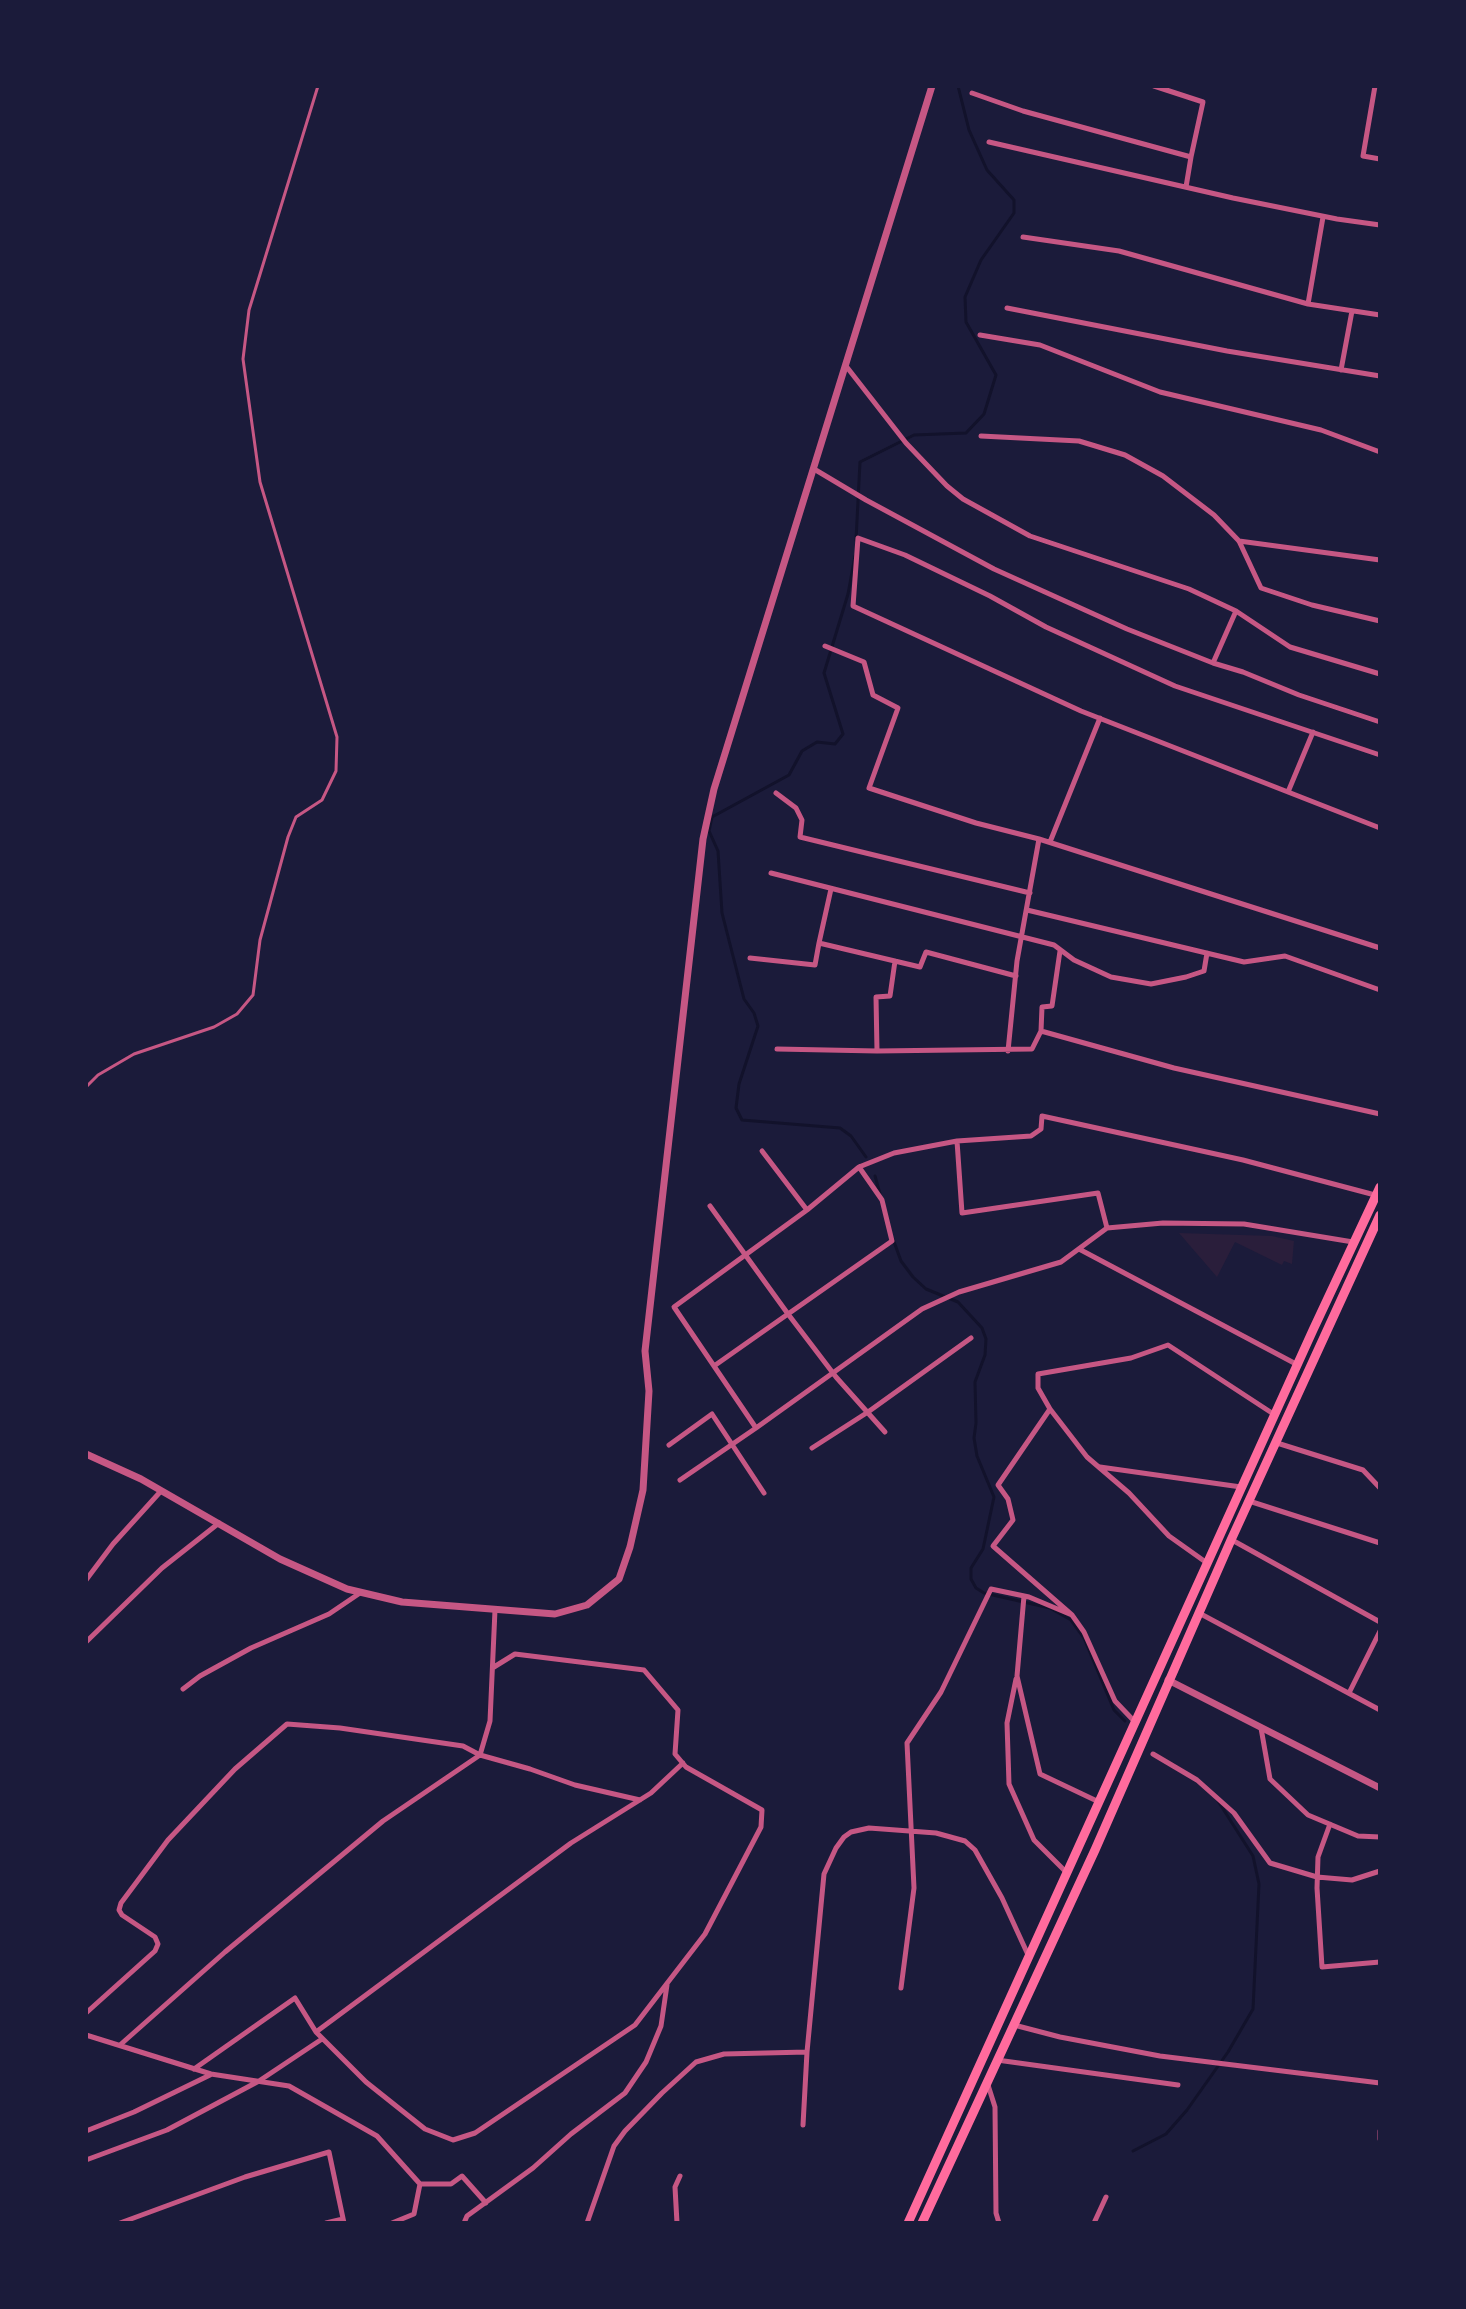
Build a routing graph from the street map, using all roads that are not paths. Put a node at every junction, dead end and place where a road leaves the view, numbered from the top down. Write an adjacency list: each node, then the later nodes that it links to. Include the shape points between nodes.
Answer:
1 (318, 86): 57 (lane, via 249,310 243,359 260,482 337,737 336,771 322,800 296,817 288,837 260,940 253,995 237,1014 214,1027 134,1054)
2 (932, 86): 18 (street)
3 (1154, 86): 7 (street, via 1203,102)
4 (1375, 86): 8 (street, via 1363,156)
5 (972, 93): 7 (street)
6 (989, 142): 9 (street)
7 (1191, 157): 9 (street)
8 (1380, 159)
9 (1186, 187): 10 (street)
10 (1323, 217): 11 (street); 13 (street)
11 (1380, 225)
12 (1023, 237): 13 (street, via 1133,254)
13 (1308, 304): 15 (street)
14 (1007, 308): 19 (street)
15 (1352, 311): 16 (street); 19 (street)
16 (1380, 315)
17 (980, 335): 22 (street, via 1040,345 1160,392 1321,430)
18 (846, 366): 23 (street); 26 (street, via 906,443 963,499 1030,536 1189,589)
19 (1341, 370): 20 (street)
20 (1380, 376)
21 (981, 436): 24 (street, via 1079,441 1125,455 1163,476)
22 (1380, 452)
23 (814, 469): 29 (street, via 994,569); 99 (street, via 703,839 645,1351 649,1391 643,1490 630,1547 619,1579 587,1605 555,1614)
24 (1239, 541): 25 (street); 27 (street, via 1261,588)
25 (1380, 560)
26 (1236, 611): 29 (street); 30 (street, via 1290,647)
27 (1380, 621)
28 (825, 646): 38 (street, via 864,662 873,695 898,708 869,788)
29 (1213, 663): 32 (street)
30 (1380, 674)
31 (1100, 718): 33 (street, via 853,606 858,538 905,555 1175,686); 35 (street); 39 (street)
32 (1380, 722)
33 (1313, 732): 34 (street); 35 (street)
34 (1380, 755)
35 (1288, 792): 37 (street)
36 (776, 793): 42 (street, via 796,808 802,820 800,837)
37 (1380, 828)
38 (1039, 839): 39 (street); 42 (street)
39 (1050, 842): 46 (street)
40 (771, 873): 41 (street)
41 (831, 889): 44 (street); 45 (street)
42 (1030, 893): 43 (street)
43 (1027, 910): 44 (street); 48 (street)
44 (1022, 938): 47 (street); 51 (street)
45 (819, 943): 49 (street, via 815,965); 50 (street)
46 (1380, 948)
47 (1061, 950): 48 (street, via 1111,977 1151,984 1204,971); 53 (street, via 1052,1006 1042,1007)
48 (1207, 953): 52 (street, via 1244,962 1285,956)
49 (750, 958)
50 (895, 961): 51 (street, via 920,967 926,952); 55 (street, via 890,996 876,997)
51 (1016, 976): 56 (street)
52 (1380, 990)
53 (1041, 1031): 56 (street, via 1032,1049); 58 (street, via 1174,1068)
54 (777, 1049): 55 (street)
55 (877, 1051): 56 (street)
56 (1008, 1051)
57 (86, 1087)
58 (1380, 1114)
59 (957, 1141): 61 (street, via 894,1153); 62 (street, via 1031,1136 1041,1129 1042,1116); 66 (street, via 962,1213 1098,1193)
60 (762, 1151): 64 (street)
61 (859, 1167): 64 (street); 70 (street, via 882,1200 892,1241)
62 (1378, 1191): 67 (highway)
63 (710, 1206): 69 (street)
64 (807, 1210): 69 (street)
65 (1380, 1215): 80 (highway)
66 (1107, 1228): 67 (street, via 1244,1224); 68 (street)
67 (1353, 1242): 72 (highway)
68 (1079, 1249): 72 (street); 74 (street, via 1061,1262 922,1309)
69 (744, 1255): 70 (street); 73 (street, via 674,1307)
70 (788, 1314): 73 (street); 74 (street)
71 (971, 1338): 76 (street)
72 (1297, 1365): 77 (highway)
73 (714, 1366): 78 (street)
74 (833, 1373): 76 (street); 78 (street)
75 (1050, 1409): 77 (street, via 1038,1388 1038,1374 1131,1358 1168,1345); 85 (street); 101 (street, via 998,1485 1013,1520 993,1546)
76 (868, 1412): 79 (street); 83 (street)
77 (1275, 1415): 87 (highway)
78 (756, 1428): 82 (street)
79 (885, 1432)
80 (1276, 1443): 88 (street, via 1363,1470); 91 (highway)
81 (669, 1445): 82 (street, via 712,1414)
82 (732, 1445): 86 (street); 90 (street)
83 (812, 1448)
84 (86, 1454): 89 (street)
85 (1098, 1467): 87 (street); 95 (street, via 1169,1536)
86 (680, 1480)
87 (1242, 1487): 95 (highway)
88 (1380, 1488)
89 (161, 1490): 92 (street); 96 (street)
90 (764, 1493)
91 (1249, 1501): 93 (highway); 94 (street)
92 (220, 1523): 97 (street, via 280,1559); 104 (street, via 162,1568)
93 (1231, 1540): 100 (highway); 102 (street)
94 (1380, 1543)
95 (1208, 1563): 111 (highway)
96 (86, 1580)
97 (361, 1592): 99 (street, via 402,1602); 108 (street, via 329,1614 251,1648)
98 (1024, 1596): 101 (street); 106 (street); 120 (street, via 991,1589 941,1692 907,1743)
99 (495, 1610): 105 (street)
100 (1199, 1613): 107 (highway); 109 (street)
101 (1072, 1615): 111 (street, via 1115,1701)
102 (1380, 1622)
103 (1380, 1631): 109 (street)
104 (86, 1642)
105 (494, 1667): 114 (street, via 490,1721); 115 (street, via 515,1654 644,1670 678,1710 675,1754)
106 (1017, 1676): 118 (street, via 1040,1774); 123 (street, via 1007,1723 1009,1784 1034,1840)
107 (1168, 1680): 112 (street); 126 (highway)
108 (183, 1689)
109 (1349, 1693): 110 (street)
110 (1380, 1710)
111 (1135, 1724): 118 (highway)
112 (1261, 1728): 116 (street); 119 (street, via 1270,1779 1308,1815)
113 (1153, 1754): 124 (street, via 1197,1780 1234,1813 1270,1863)
114 (480, 1755): 117 (street); 131 (street, via 463,1746 423,1739 287,1724 235,1769 168,1840 121,1903 122,1915 158,1944); 136 (street, via 383,1821)
115 (683, 1763): 117 (street); 129 (street, via 762,1810 761,1827 705,1934)
116 (1380, 1788)
117 (640, 1800): 133 (street, via 571,1843)
118 (1100, 1803): 123 (highway)
119 (1330, 1824): 121 (street, via 1358,1836); 124 (street)
120 (913, 1831): 127 (street, via 965,1841 975,1850); 130 (street, via 914,1888); 137 (street, via 869,1828 851,1832 836,1848 824,1874)
121 (1380, 1837)
122 (1380, 1871): 124 (street, via 1352,1880)
123 (1068, 1873): 125 (highway)
124 (1317, 1877): 128 (street, via 1322,1967)
125 (1042, 1932): 126 (highway); 127 (highway)
126 (1052, 1938): 132 (highway)
127 (1030, 1958): 161 (highway)
128 (1380, 1962)
129 (667, 1984): 135 (street, via 635,2025 475,2133 453,2140 425,2129); 153 (street, via 661,2026 625,2093)
130 (901, 1988)
131 (86, 2013)
132 (1013, 2024): 138 (highway); 143 (street, via 1160,2056)
133 (316, 2032): 135 (street); 139 (street, via 295,1998)
134 (86, 2035): 136 (street)
135 (322, 2039): 141 (street)
136 (120, 2045): 139 (street)
137 (807, 2052): 145 (street); 159 (street, via 724,2054 696,2062 614,2146)
138 (997, 2060): 142 (highway); 144 (street)
139 (194, 2069): 140 (street)
140 (211, 2074): 141 (street); 146 (street)
141 (259, 2081): 149 (street, via 167,2130); 151 (street, via 289,2086 377,2136)
142 (987, 2081): 162 (highway); 163 (street, via 995,2107)
143 (1380, 2083)
144 (1178, 2085)
145 (803, 2125)
146 (86, 2131)
147 (1380, 2131): 148 (street)
148 (1380, 2139)
149 (86, 2160)
150 (680, 2176): 160 (street, via 675,2187)
151 (420, 2184): 153 (street, via 451,2184 462,2176); 157 (street, via 414,2214)
152 (1106, 2197): 164 (street)
153 (486, 2203): 158 (street)
154 (344, 2221): 155 (street, via 329,2152); 156 (street)
155 (120, 2223)
156 (326, 2223)
157 (392, 2223)
158 (464, 2223)
159 (587, 2223)
160 (677, 2223)
161 (908, 2223)
162 (922, 2223)
163 (999, 2223)
164 (1094, 2223)

